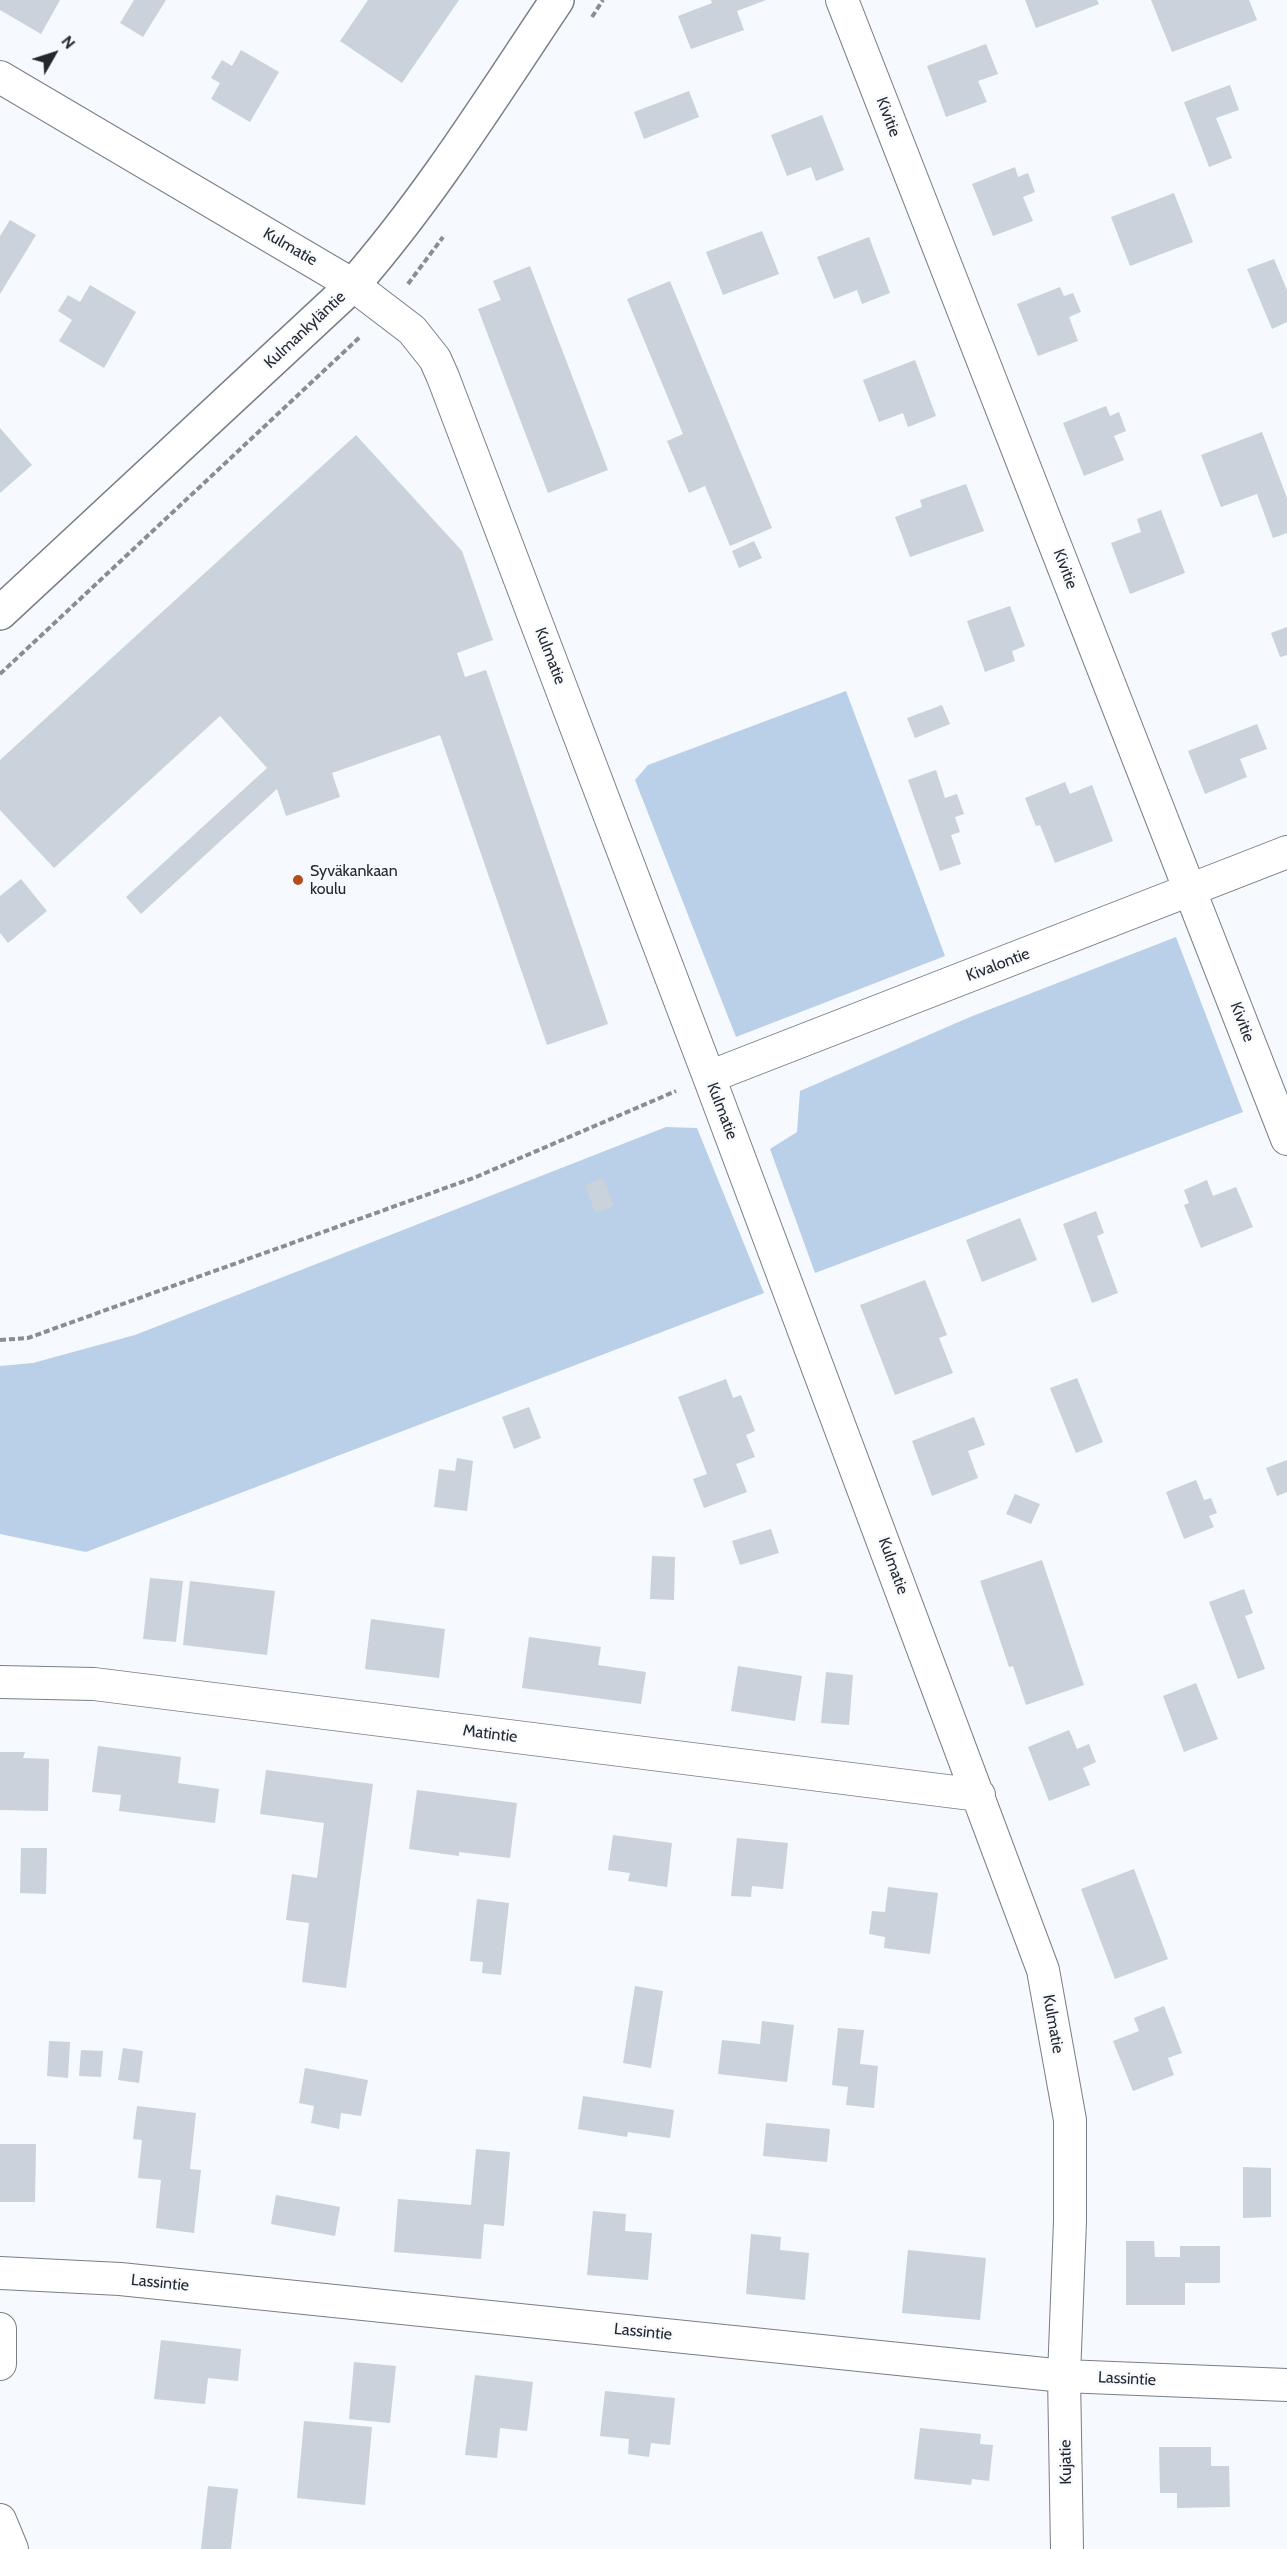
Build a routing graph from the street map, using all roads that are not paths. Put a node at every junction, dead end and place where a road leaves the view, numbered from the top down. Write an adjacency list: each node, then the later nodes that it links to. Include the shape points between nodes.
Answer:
1 (557, 0): 4 (street, Kulmankyläntie, via 432,186)
2 (842, 0): 7 (street, Kivitie)
3 (0, 77): 4 (street, Kulmatie)
4 (353, 285): 5 (street, Kulmankyläntie); 8 (street, Kulmatie, via 412,330 443,377)
5 (0, 613)
6 (1287, 852): 7 (street, Kivalontie)
7 (1192, 891): 8 (street, Kivalontie); 9 (street, Kivitie)
8 (710, 1077): 11 (street, Kulmatie)
9 (1287, 1139)
10 (0, 1682): 11 (street, Matintie, via 94,1684)
11 (979, 1796): 15 (street, Kulmatie, via 1043,1970 1070,2120)
12 (0, 2273): 15 (street, Lassintie, via 120,2279)
13 (0, 2329): 14 (street)
14 (0, 2364)
15 (1065, 2376): 16 (street, Lassintie); 19 (street, Kujatie)
16 (1287, 2385)
17 (0, 2520): 18 (street)
18 (12, 2549)
19 (1067, 2549)

